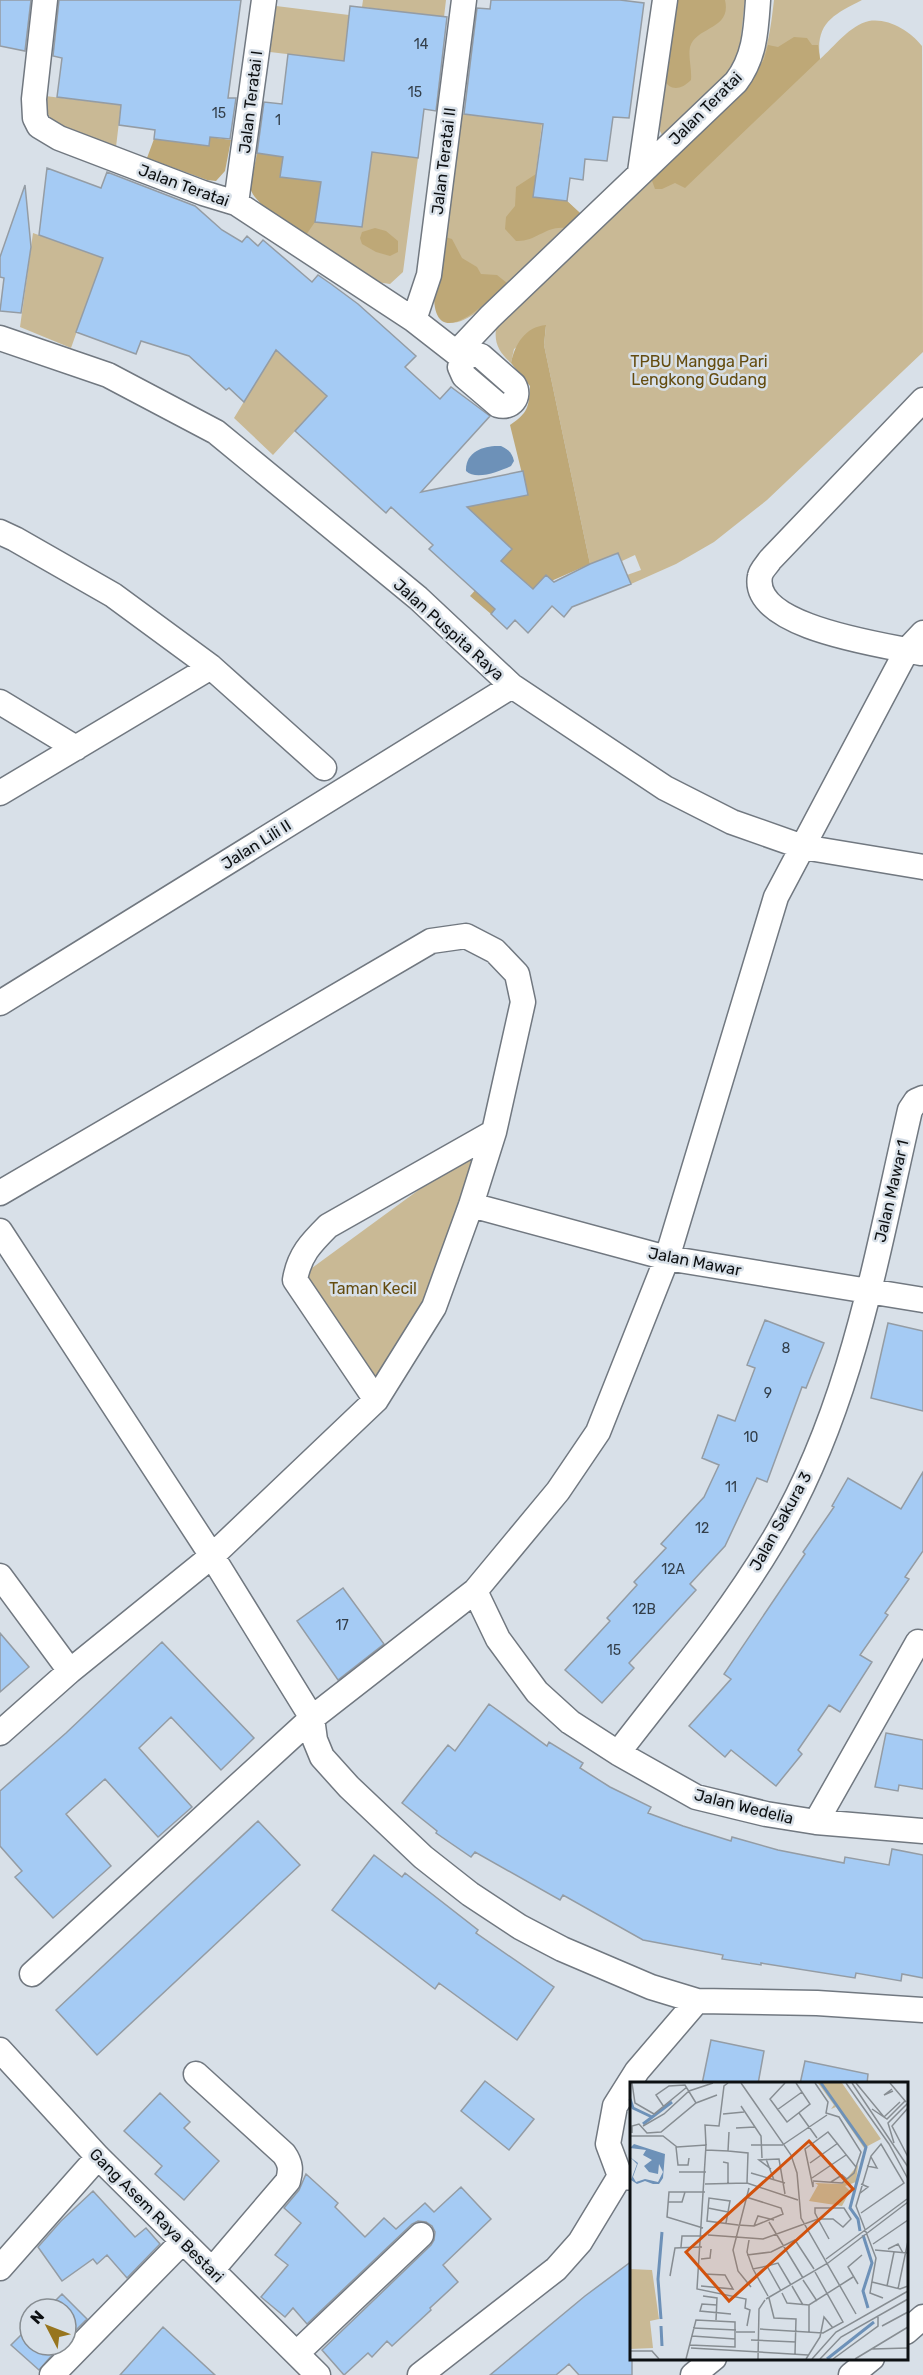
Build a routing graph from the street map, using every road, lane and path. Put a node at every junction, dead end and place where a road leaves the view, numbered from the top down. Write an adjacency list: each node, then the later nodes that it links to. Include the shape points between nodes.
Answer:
1 (45, 0): 7 (street, Jalan Teratai, via 34,99 34,118 39,126 59,138)
2 (264, 0): 7 (street, Jalan Teratai I)
3 (464, 0): 8 (street, Jalan Teratai II, via 429,275)
4 (665, 0): 6 (street, Jalan Teratai)
5 (758, 0): 6 (street, Jalan Teratai, via 753,48 743,72)
6 (640, 172): 8 (street, Jalan Teratai, via 461,356)
7 (236, 203): 8 (street, Jalan Teratai)
8 (414, 320)
9 (0, 338): 14 (street, Jalan Puspita Raya, via 108,375 216,432 418,598)
10 (923, 400): 12 (street, via 770,560 760,573 759,587 769,603 814,630)
11 (0, 532): 13 (street, via 113,595)
12 (918, 645): 19 (street)
13 (211, 667): 16 (street); 17 (street)
14 (512, 686): 19 (street, Jalan Puspita Raya, via 665,788 732,822); 21 (street, Jalan Lili II)
15 (0, 702): 16 (street)
16 (76, 747): 18 (street)
17 (324, 768)
18 (0, 793)
19 (803, 847): 20 (street, Jalan Puspita Raya); 27 (street, via 776,897)
20 (923, 867)
21 (0, 1003)
22 (923, 1098): 28 (street, Jalan Mawar 1, via 910,1110)
23 (494, 1132): 24 (street, via 523,1002 517,974 495,951 466,936 431,941); 25 (street); 30 (street, via 328,1226 306,1248 298,1264 295,1280)
24 (0, 1193)
25 (471, 1205): 27 (street, Jalan Mawar); 30 (street, via 434,1307)
26 (0, 1231): 31 (street)
27 (668, 1258): 28 (street, Jalan Mawar); 33 (street, via 598,1432 558,1491)
28 (868, 1291): 29 (street, Jalan Mawar); 38 (street, Jalan Sakura 3, via 848,1372 812,1464 771,1544 720,1620)
29 (923, 1300)
30 (376, 1400): 31 (street)
31 (213, 1556): 35 (street); 36 (street)
32 (0, 1576): 35 (street)
33 (475, 1591): 36 (street); 38 (street, Jalan Wedelia, via 498,1639 537,1692 570,1722)
34 (921, 1639): 39 (street, Jalan Wedelia)
35 (70, 1671): 37 (street)
36 (312, 1718): 41 (street); 42 (street, via 322,1757 423,1857 470,1894 562,1949 651,1987)
37 (0, 1733)
38 (618, 1753): 39 (street, Jalan Wedelia, via 696,1797)
39 (816, 1822): 40 (street)
40 (923, 1831)
41 (32, 1974)
42 (697, 2001): 43 (street); 46 (street)
43 (923, 2010)
44 (0, 2050): 48 (street, Gang Asem Raya Bestari)
45 (196, 2074): 53 (street, via 284,2154 291,2171 288,2181)
46 (630, 2082)
47 (630, 2082): 49 (street, via 615,2106 608,2144)
48 (98, 2157): 51 (street, Gang Asem Raya Bestari); 52 (street)
49 (626, 2177): 61 (street, via 556,2269)
50 (421, 2235): 56 (street)
51 (183, 2241): 53 (street, Gang Asem Raya Bestari); 59 (street)
52 (0, 2268)
53 (212, 2270): 56 (street, Gang Asem Raya Bestari)
54 (923, 2317): 55 (street)
55 (908, 2330)
56 (297, 2353): 60 (street, Gang Asem Raya Bestari)
57 (712, 2360): 62 (street)
58 (869, 2360): 63 (street)
59 (51, 2375)
60 (318, 2375)
61 (420, 2375)
62 (693, 2375)
63 (850, 2375)

